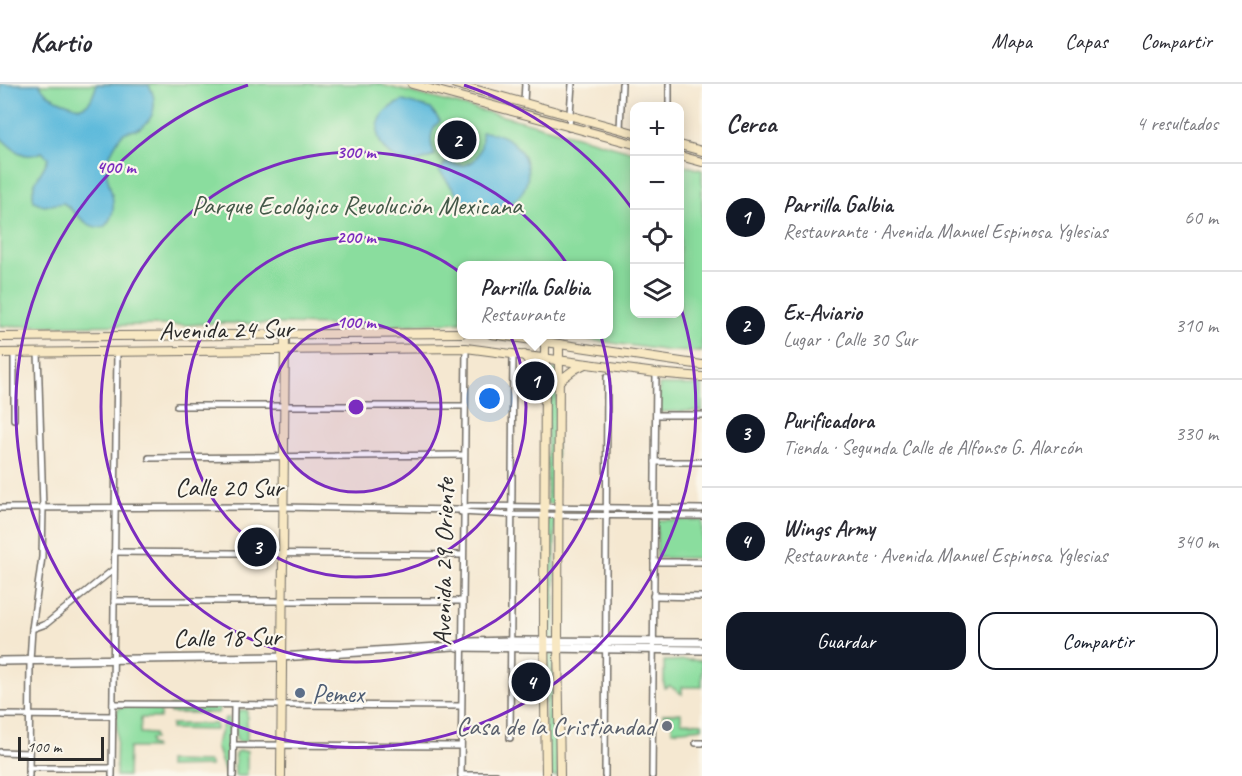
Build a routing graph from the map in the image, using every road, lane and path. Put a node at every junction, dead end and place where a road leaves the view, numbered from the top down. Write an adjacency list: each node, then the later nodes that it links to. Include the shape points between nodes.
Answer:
1 (412, 84): 11 (main road)
2 (455, 84): 7 (main road)
3 (525, 84): 8 (street)
4 (572, 84): 10 (street)
5 (622, 84): 12 (street)
6 (669, 84): 9 (street)
7 (475, 87): 8 (main road)
8 (525, 102): 10 (main road)
9 (669, 102)
10 (571, 116): 11 (street); 12 (main road)
11 (569, 128): 14 (main road)
12 (620, 129): 13 (main road)
13 (630, 132)
14 (630, 143)
15 (684, 146): 16 (main road)
16 (702, 151)
17 (684, 157): 18 (main road)
18 (702, 162)
19 (285, 333): 20 (main road, Avenida 24 Sur); 21 (main road, Avenida 24 Sur); 26 (main road)
20 (457, 333)
21 (0, 337)
22 (525, 339): 23 (main road)
23 (545, 342): 24 (main road); 33 (main road)
24 (559, 344): 34 (main road); 36 (main road)
25 (466, 348): 26 (main road, Avenida 24 Sur); 31 (main road, Avenida 24 Sur); 44 (street, Avenida 29 Oriente)
26 (285, 350): 27 (main road, Avenida 24 Sur); 43 (main road)
27 (117, 351): 28 (main road, Avenida 24 Sur); 54 (street)
28 (38, 352): 30 (main road, Avenida 24 Sur); 57 (street)
29 (0, 353): 30 (main road, Avenida 24 Sur)
30 (14, 353): 47 (street)
31 (513, 353): 32 (main road, Avenida 24 Sur); 63 (street)
32 (525, 355): 33 (main road, Avenida 24 Sur); 40 (main road)
33 (544, 357): 34 (main road, Avenida 24 Sur); 40 (main road)
34 (558, 359): 35 (main road, Avenida 24 Sur); 41 (main road)
35 (586, 364): 37 (main road, Avenida 24 Sur); 41 (main road)
36 (702, 364)
37 (656, 373): 39 (main road, Avenida 24 Sur); 45 (street)
38 (608, 376): 58 (street)
39 (702, 377)
40 (544, 381): 64 (main road)
41 (559, 381): 62 (main road)
42 (177, 405): 43 (street)
43 (284, 406): 44 (street); 49 (main road)
44 (465, 406): 48 (street, Avenida 29 Oriente)
45 (656, 415): 46 (street); 51 (street)
46 (702, 415)
47 (14, 419)
48 (464, 455): 49 (street); 53 (street, Avenida 29 Oriente)
49 (284, 457): 50 (street); 55 (main road)
50 (149, 458)
51 (655, 462): 52 (street); 59 (street)
52 (702, 462)
53 (464, 506): 61 (street); 63 (street); 65 (street, Avenida 29 Oriente)
54 (115, 507): 55 (street, Calle 20 Sur); 57 (street, Calle 20 Sur); 69 (street)
55 (284, 507): 61 (street, Calle 20 Sur); 70 (main road)
56 (0, 508): 57 (street, Calle 20 Sur)
57 (43, 508): 80 (street, via 41,566)
58 (607, 508): 59 (street); 62 (street); 66 (street)
59 (654, 509): 60 (street); 67 (street)
60 (702, 509)
61 (457, 510): 65 (street)
62 (559, 511): 64 (street); 66 (street); 84 (main road)
63 (513, 512): 64 (street); 65 (street); 82 (street)
64 (544, 512): 83 (main road)
65 (463, 514): 71 (street, Avenida 29 Oriente)
66 (607, 516): 67 (street); 85 (street)
67 (654, 516): 68 (street); 72 (street)
68 (702, 516)
69 (114, 552): 70 (street); 74 (street)
70 (283, 553): 71 (street); 78 (main road)
71 (463, 555): 79 (street, Avenida 29 Oriente)
72 (654, 562): 73 (street); 75 (street)
73 (702, 562)
74 (114, 569): 77 (street); 80 (street, via 46,624)
75 (653, 596): 76 (street); 87 (street)
76 (702, 597)
77 (114, 601): 78 (street); 90 (street)
78 (283, 601): 79 (street); 89 (main road)
79 (462, 601): 86 (street, Avenida 29 Oriente)
80 (32, 629): 92 (street)
81 (702, 642): 87 (street, Calle 18 Sur)
82 (511, 645): 83 (street, Calle 18 Sur); 86 (street, Calle 18 Sur); 100 (street)
83 (544, 645): 84 (street, Calle 18 Sur); 114 (main road)
84 (558, 645): 85 (street, Calle 18 Sur); 115 (main road)
85 (607, 645): 87 (street, Calle 18 Sur); 116 (street)
86 (459, 646): 89 (street, Calle 18 Sur); 96 (street, Avenida 29 Oriente)
87 (654, 646): 88 (street, Calle 18 Sur); 117 (street)
88 (702, 650)
89 (282, 657): 90 (street, Calle 18 Sur); 95 (main road)
90 (113, 660): 92 (street, Calle 18 Sur); 93 (street)
91 (0, 661): 92 (street, Calle 18 Sur)
92 (30, 661): 98 (street)
93 (113, 704): 94 (street); 99 (street)
94 (234, 705): 95 (street); 101 (street)
95 (282, 705): 96 (street); 102 (main road)
96 (461, 706): 103 (street, Avenida 29 Oriente)
97 (0, 716): 98 (street)
98 (29, 716): 99 (street); 105 (street)
99 (112, 716): 107 (street)
100 (510, 738)
101 (233, 745): 102 (street); 111 (street)
102 (281, 745): 103 (street); 112 (main road)
103 (461, 746): 113 (street, Avenida 29 Oriente)
104 (0, 752): 105 (street)
105 (29, 753): 106 (street)
106 (29, 768): 107 (street); 109 (street)
107 (112, 768): 110 (street)
108 (496, 775): 113 (street)
109 (28, 776)
110 (112, 776)
111 (233, 776)
112 (281, 776)
113 (461, 776)
114 (546, 776)
115 (560, 776)
116 (605, 776)
117 (652, 776)

